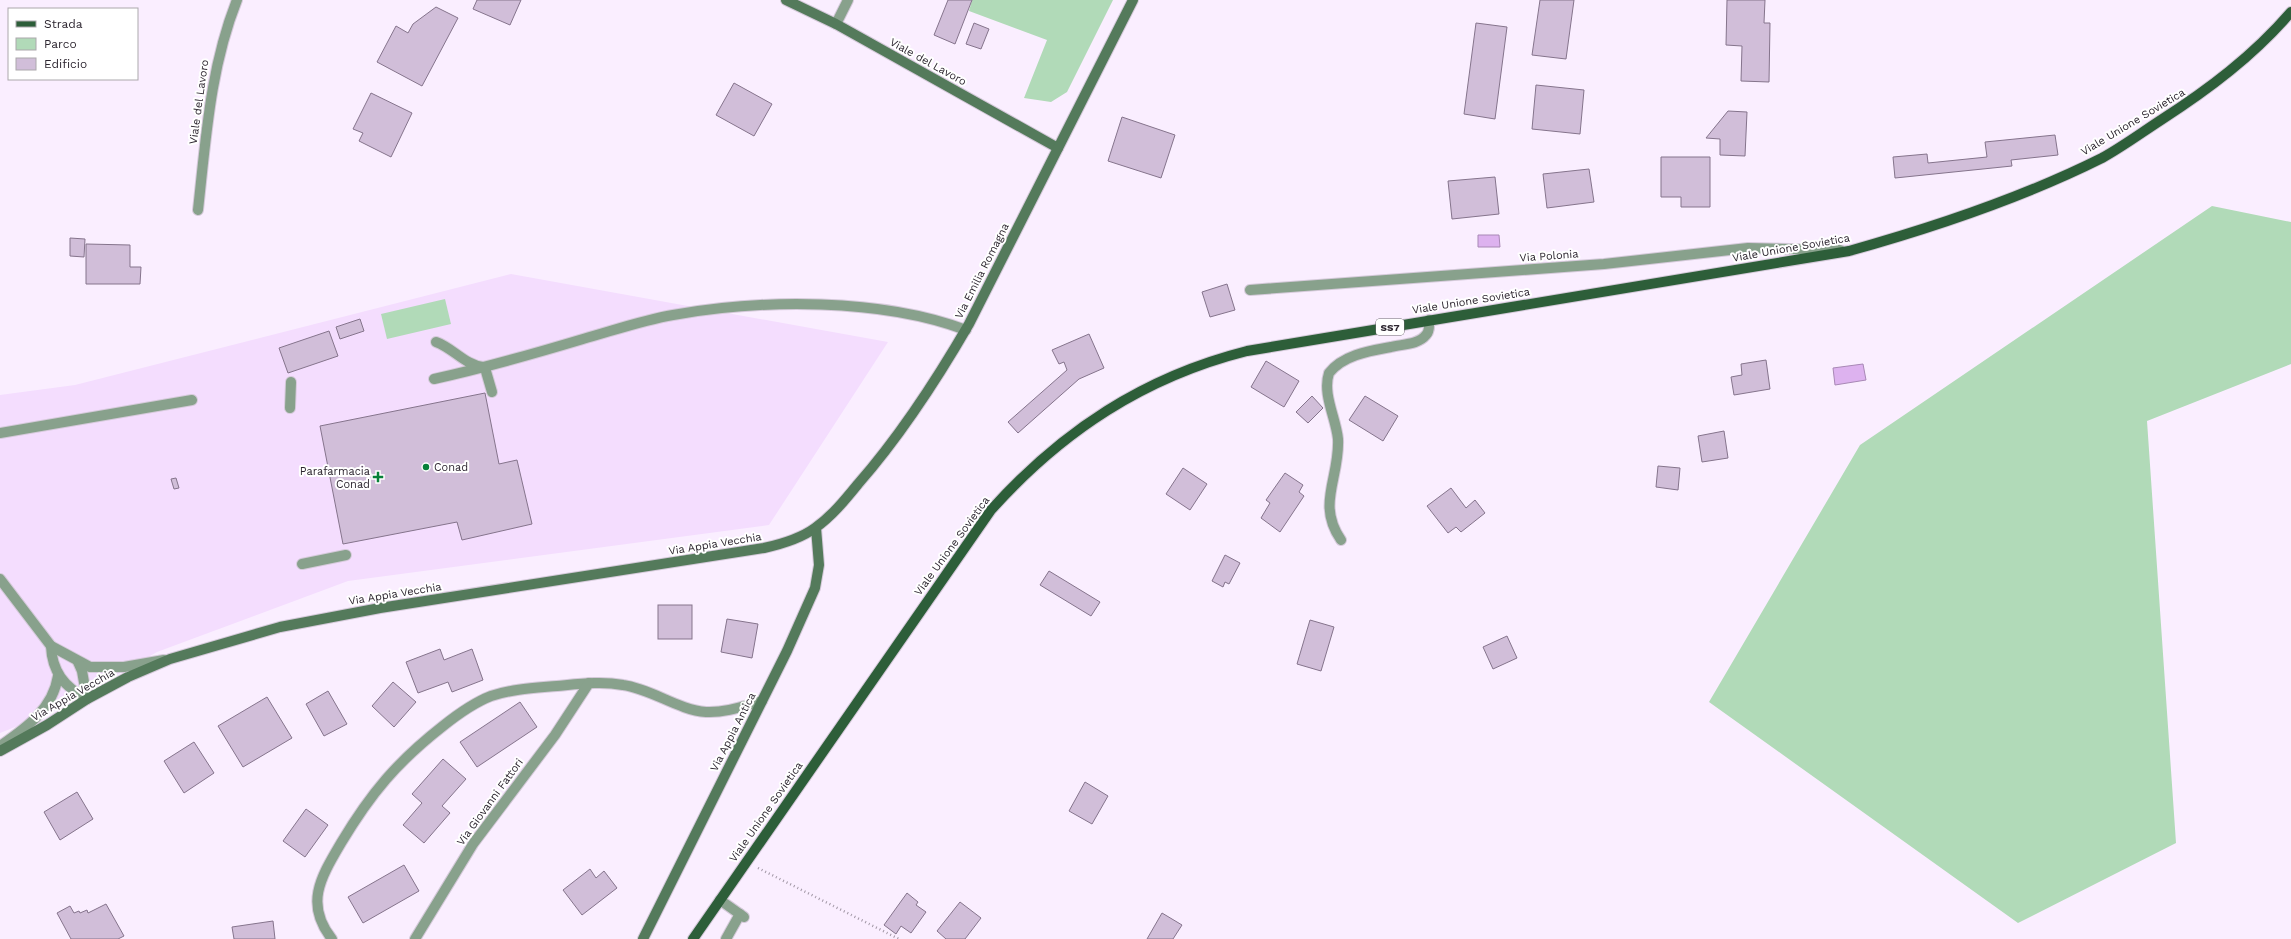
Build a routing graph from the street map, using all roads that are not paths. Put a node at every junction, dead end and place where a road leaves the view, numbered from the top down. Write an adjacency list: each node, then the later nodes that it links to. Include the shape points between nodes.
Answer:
1 (237, 0): 8 (street, Viale del Lavoro, via 220,48 213,80)
2 (786, 0): 6 (main road, Viale del Lavoro)
3 (848, 0): 6 (street)
4 (1133, 0): 7 (main road, Via Emilia Romagna)
5 (2291, 12): 9 (main road, Viale Unione Sovietica / SS7, via 2254,51 2222,78 2104,157 1966,215)
6 (836, 24): 7 (main road, Viale del Lavoro)
7 (1058, 148): 12 (main road, Via Emilia Romagna)
8 (198, 210)
9 (1849, 251): 10 (street, Via Polonia, via 1748,248 1604,264); 11 (main road, Viale Unione Sovietica / SS7)
10 (1250, 290)
11 (1429, 320): 22 (street, via 1428,332 1422,339 1348,358 1329,373 1327,392 1335,420 1338,444 1328,511); 35 (main road, Viale Unione Sovietica / SS7, via 1219,358 1147,388 1102,413 1064,439 1018,481 978,528)
12 (966, 330): 14 (street, via 939,320 880,310 811,304 723,308 672,315); 21 (main road, Via Emilia Romagna, via 898,436 835,511)
13 (436, 342): 14 (street, via 447,345 468,362)
14 (485, 368): 15 (street); 17 (street)
15 (434, 379)
16 (291, 382): 19 (street)
17 (492, 392)
18 (192, 400): 20 (street)
19 (290, 408)
20 (0, 433)
21 (816, 528): 27 (main road, Via Appia Vecchia, via 796,538 764,548 280,626); 32 (main road, Via Appia Antica, via 819,553 816,582 787,651)
22 (1341, 540)
23 (346, 555): 24 (street)
24 (302, 564)
25 (0, 579): 26 (street)
26 (51, 646): 28 (street, via 64,651); 29 (street)
27 (170, 659): 28 (street, via 104,669); 31 (main road, Via Appia Vecchia)
28 (78, 662): 31 (street)
29 (58, 676): 31 (street, via 72,690); 33 (street, via 56,688 44,710 23,730)
30 (589, 683): 32 (street, via 634,687 704,712 721,711); 36 (street, via 530,688 492,696 460,712 410,754 368,799 329,862 320,882 316,898 318,913); 37 (street, Via Giovanni Fattori, via 555,735 473,844)
31 (87, 698): 34 (main road, Via Appia Vecchia, via 47,725)
32 (762, 701): 38 (main road, Via Appia Antica)
33 (0, 746)
34 (0, 751)
35 (720, 900): 39 (main road, Viale Unione Sovietica / SS7); 40 (street, via 742,915)
36 (332, 939)
37 (415, 939)
38 (643, 939)
39 (693, 939)
40 (726, 939)

